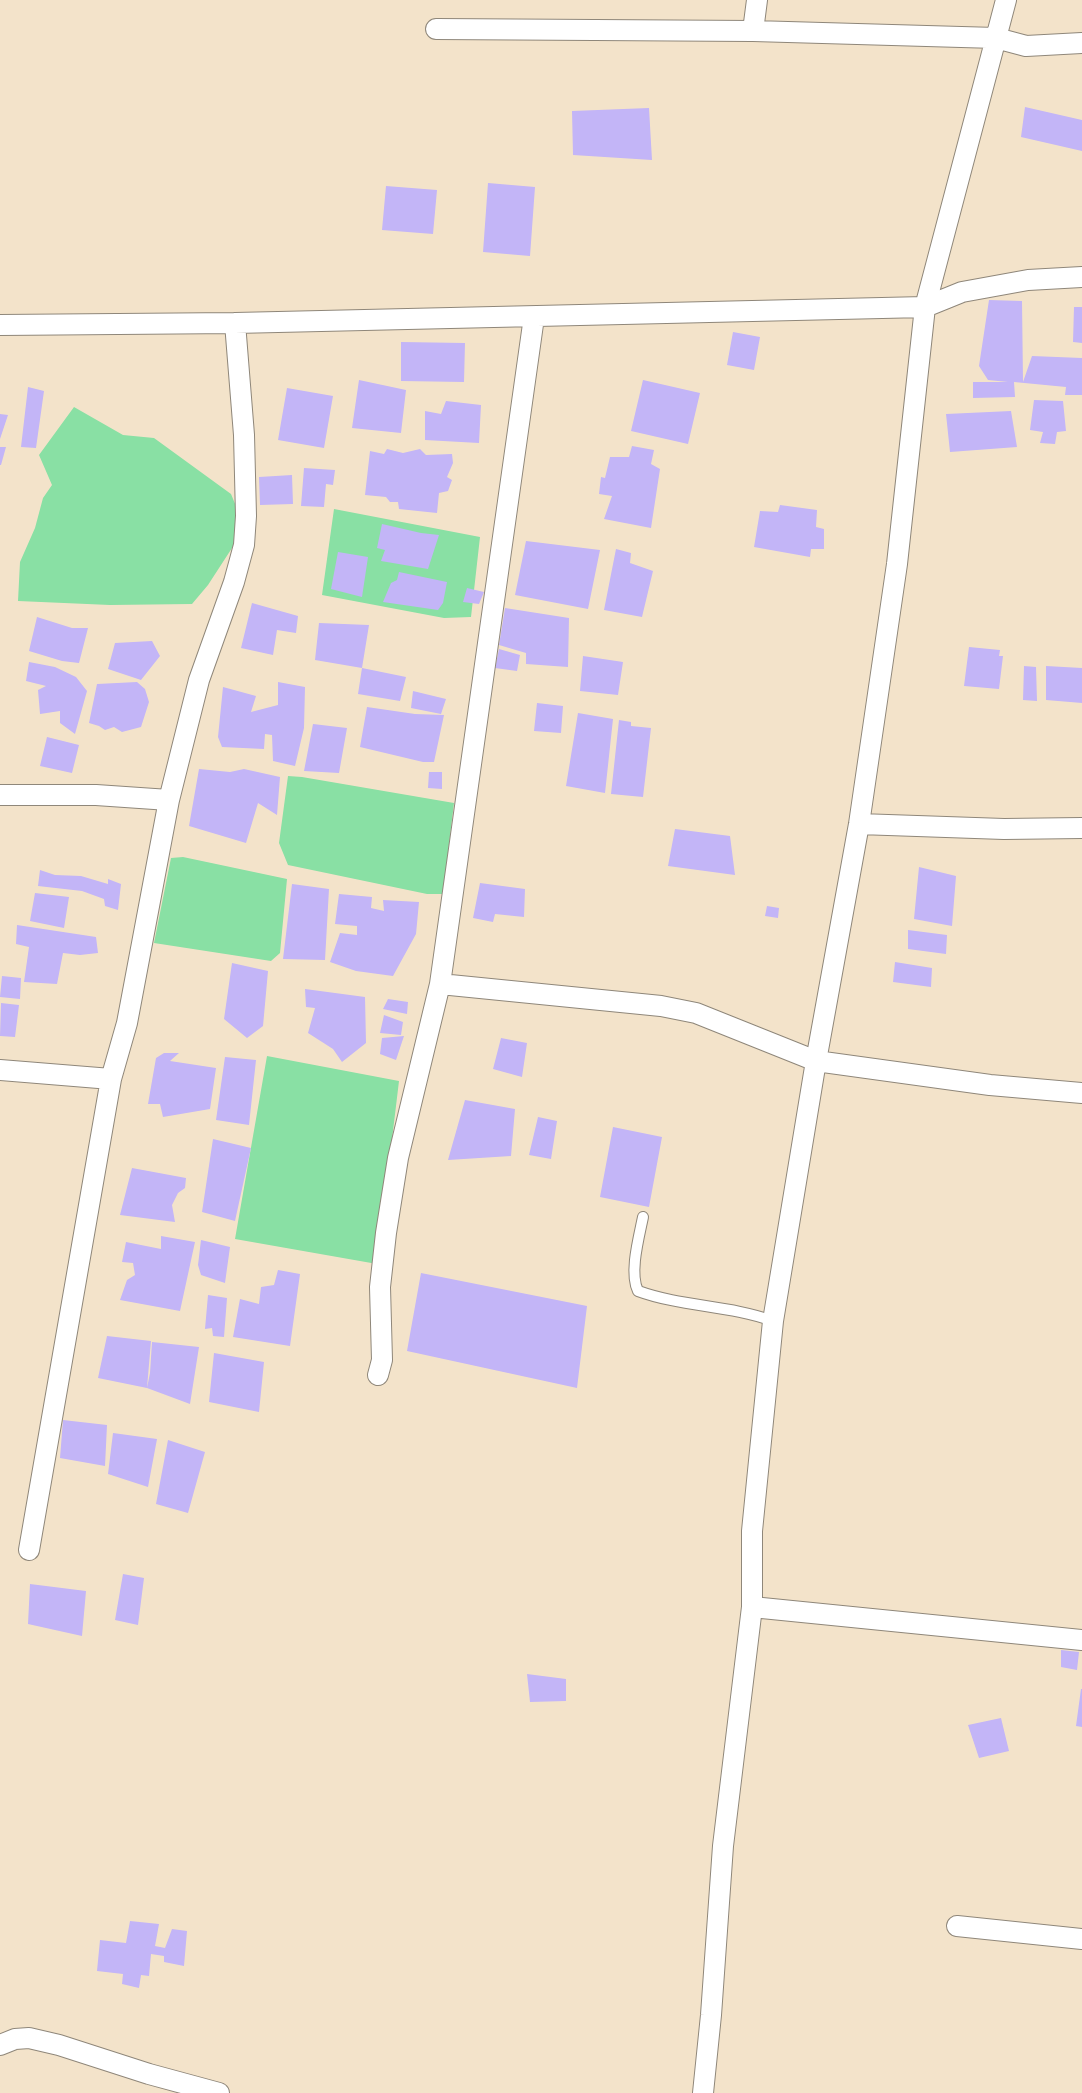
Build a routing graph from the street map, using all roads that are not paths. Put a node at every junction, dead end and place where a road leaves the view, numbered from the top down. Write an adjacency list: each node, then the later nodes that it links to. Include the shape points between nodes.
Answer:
1 (757, 0): 4 (street)
2 (1006, 0): 5 (street)
3 (436, 29): 4 (street)
4 (752, 31): 5 (street)
5 (996, 38): 6 (street, via 1026,46); 8 (street)
6 (1082, 43)
7 (1082, 277): 8 (street, via 1028,280 962,292)
8 (925, 307): 9 (street); 14 (street, via 896,564)
9 (534, 317): 10 (street); 16 (street)
10 (235, 323): 11 (street); 13 (street, via 244,434 244,546 199,680)
11 (0, 325)
12 (0, 795): 13 (street, via 96,795)
13 (169, 800): 19 (street, via 127,1023)
14 (859, 824): 15 (street); 17 (street)
15 (1082, 828)
16 (440, 984): 17 (street, via 661,1006 696,1013); 23 (street, via 398,1158 386,1233 380,1287 382,1360)
17 (816, 1061): 20 (street, via 990,1085); 22 (street)
18 (0, 1070): 19 (street)
19 (111, 1079): 24 (street)
20 (1082, 1093)
21 (643, 1217): 22 (lane, via 635,1268 634,1285 638,1291)
22 (773, 1320): 25 (street, via 752,1531)
23 (378, 1375)
24 (29, 1550)
25 (752, 1607): 26 (street); 31 (street, via 723,1846)
26 (1082, 1640)
27 (957, 1926): 28 (street)
28 (1082, 1939)
29 (0, 2045): 30 (street, via 29,2038)
30 (219, 2093)
31 (703, 2093)

